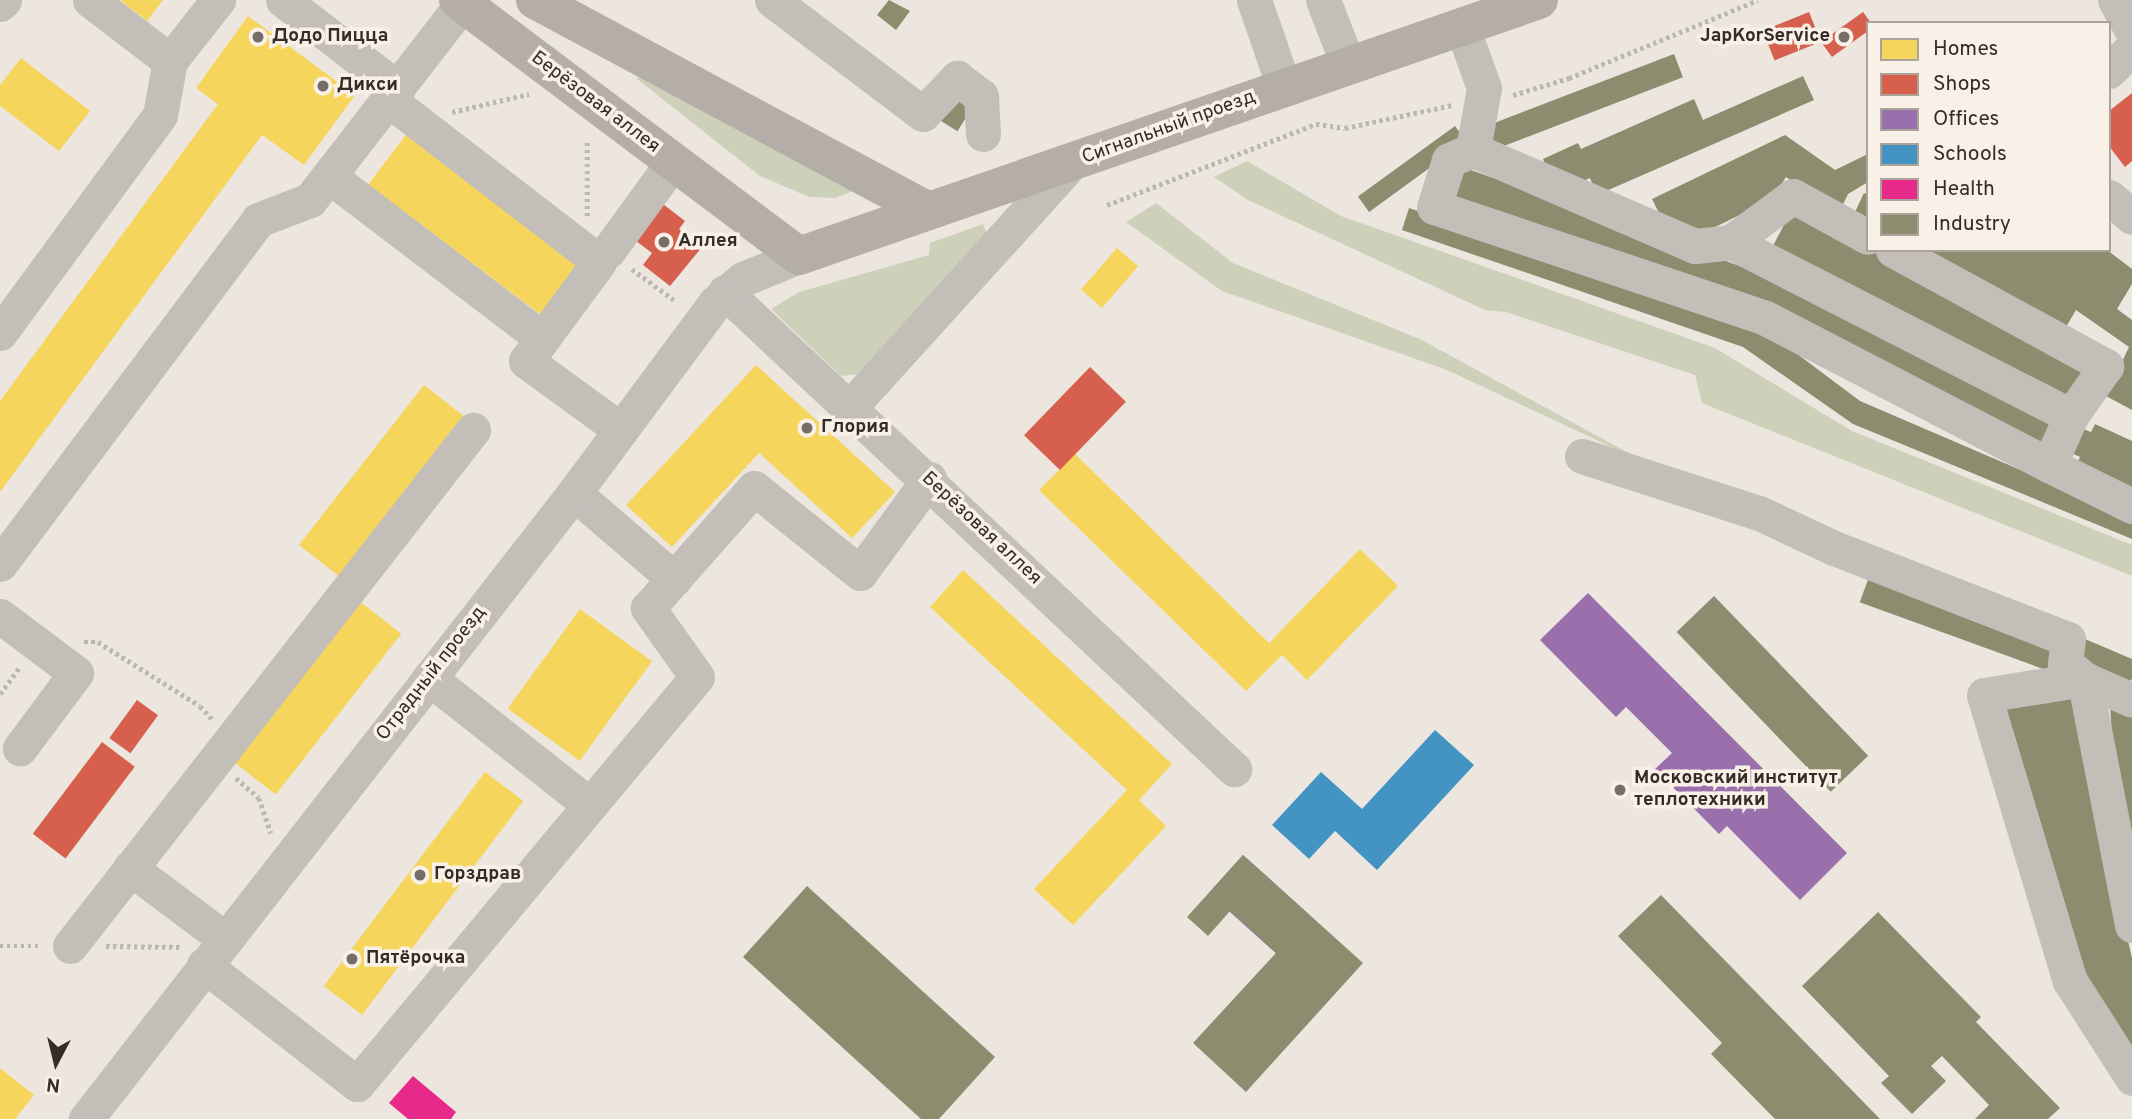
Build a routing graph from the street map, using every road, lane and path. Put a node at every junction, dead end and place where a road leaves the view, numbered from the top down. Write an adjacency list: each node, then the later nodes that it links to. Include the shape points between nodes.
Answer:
1 (4, 0): 12 (street)
2 (90, 0): 16 (street)
3 (218, 0): 16 (street)
4 (283, 0): 21 (street)
5 (535, 0): 32 (main road)
6 (772, 0): 23 (street, via 923,114 957,78 981,96)
7 (1254, 0): 19 (street)
8 (1324, 0): 17 (street)
9 (1539, 0): 13 (main road, Сигнальный проезд)
10 (2115, 0): 14 (street)
11 (461, 2): 21 (street); 27 (main road, Берёзовая аллея)
12 (0, 5)
13 (1462, 27): 17 (main road, Сигнальный проезд); 26 (street, via 1484,88)
14 (2132, 31)
15 (2132, 48): 18 (street)
16 (170, 61): 42 (street, via 160,115)
17 (1348, 65): 19 (main road, Сигнальный проезд)
18 (2111, 69)
19 (1284, 87): 28 (main road, Сигнальный проезд)
20 (529, 94): 22 (path)
21 (394, 95): 29 (street); 43 (street, via 599,262)
22 (445, 113)
23 (983, 134)
24 (587, 139): 34 (path)
25 (1251, 146): 31 (path)
26 (1473, 150): 36 (street, via 1695,246); 49 (street, via 1449,160 1434,207 1766,318)
27 (673, 162): 37 (street); 39 (main road, Берёзовая аллея)
28 (1072, 163): 32 (main road, Сигнальный проезд); 44 (street)
29 (329, 176): 43 (street); 53 (street, via 310,200 257,220)
30 (2111, 199): 33 (street)
31 (1107, 205)
32 (926, 209): 39 (main road, Сигнальный проезд)
33 (2132, 218)
34 (587, 221)
35 (1866, 236): 36 (street, via 1793,196)
36 (1731, 242): 45 (street)
37 (608, 251): 41 (path)
38 (1897, 252): 45 (street, via 2106,366)
39 (799, 256): 40 (street, Отрадный проезд, via 743,279)
40 (725, 292): 44 (street, Берёзовая аллея); 47 (street, Отрадный проезд)
41 (674, 300)
42 (0, 333)
43 (542, 338): 47 (street, via 526,361)
44 (850, 407): 50 (street, Берёзовая аллея)
45 (2071, 416): 49 (street)
46 (472, 430): 61 (street)
47 (621, 430): 51 (street, Отрадный проезд)
48 (1582, 456): 58 (street, via 1759,513 1834,548 2068,639 2065,663)
49 (2049, 465): 52 (street)
50 (929, 479): 54 (street, via 860,573 754,488); 62 (street, Берёзовая аллея)
51 (574, 493): 54 (street); 57 (street, Отрадный проезд)
52 (2132, 506)
53 (0, 564)
54 (674, 579): 63 (street, via 649,608 697,677)
55 (0, 616): 56 (street)
56 (36, 644): 60 (street, via 76,673); 61 (path, via 98,642 200,706)
57 (429, 678): 63 (street); 68 (street, Отрадный проезд)
58 (2084, 679): 59 (street); 66 (street); 69 (street, via 1984,695 2070,981)
59 (2132, 700)
60 (20, 748)
61 (222, 749): 64 (path, via 259,798); 65 (street)
62 (1234, 769)
63 (590, 805): 68 (street, via 357,1084)
64 (271, 833)
65 (130, 867): 67 (street); 68 (street)
66 (2132, 925)
67 (70, 946)
68 (214, 952): 70 (street, Отрадный проезд)
69 (2132, 1078)
70 (86, 1119)

